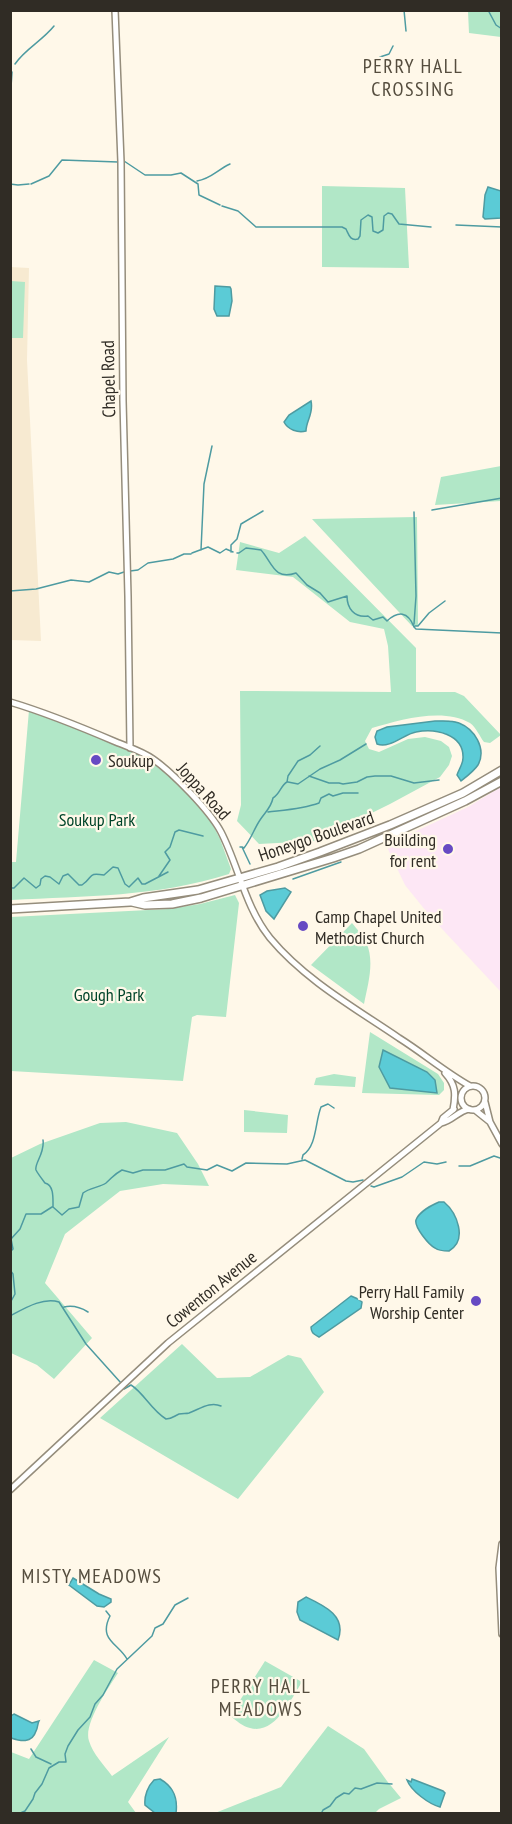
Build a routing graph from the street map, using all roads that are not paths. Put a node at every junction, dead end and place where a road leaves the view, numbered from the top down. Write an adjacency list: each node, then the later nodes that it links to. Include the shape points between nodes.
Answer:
1 (115, 10): 3 (street, Chapel Road)
2 (10, 702): 3 (street, Joppa Road, via 62,718)
3 (130, 748): 6 (street, Joppa Road, via 162,766 207,812 222,834)
4 (501, 770): 6 (main road, Honeygo Boulevard, via 464,793 390,825)
5 (501, 781): 7 (main road, Honeygo Boulevard, via 359,849)
6 (240, 878): 7 (street, Joppa Road); 8 (main road, Honeygo Boulevard)
7 (243, 886): 8 (main road, Honeygo Boulevard, via 172,904); 10 (street, Joppa Road, via 261,926 294,963)
8 (130, 902): 9 (main road, Honeygo Boulevard)
9 (10, 909)
10 (435, 1062): 11 (street, Joppa Road); 17 (street, via 454,1086)
11 (455, 1077): 12 (street, Joppa Road); 13 (street, Joppa Road)
12 (470, 1086): 13 (street); 15 (street, Joppa Road, via 482,1090)
13 (462, 1092): 14 (street)
14 (461, 1100): 16 (street, Joppa Road); 17 (street, Cowenton Avenue)
15 (485, 1102): 16 (street); 18 (street, Joppa Road)
16 (472, 1109): 18 (street, Joppa Road); 19 (street, Cowenton Avenue)
17 (453, 1110): 19 (street, Cowenton Avenue)
18 (490, 1122): 20 (street, Joppa Road)
19 (441, 1123): 21 (street, Cowenton Avenue, via 168,1343)
20 (501, 1144)
21 (10, 1490)
22 (501, 1544): 23 (street)
23 (501, 1634)

